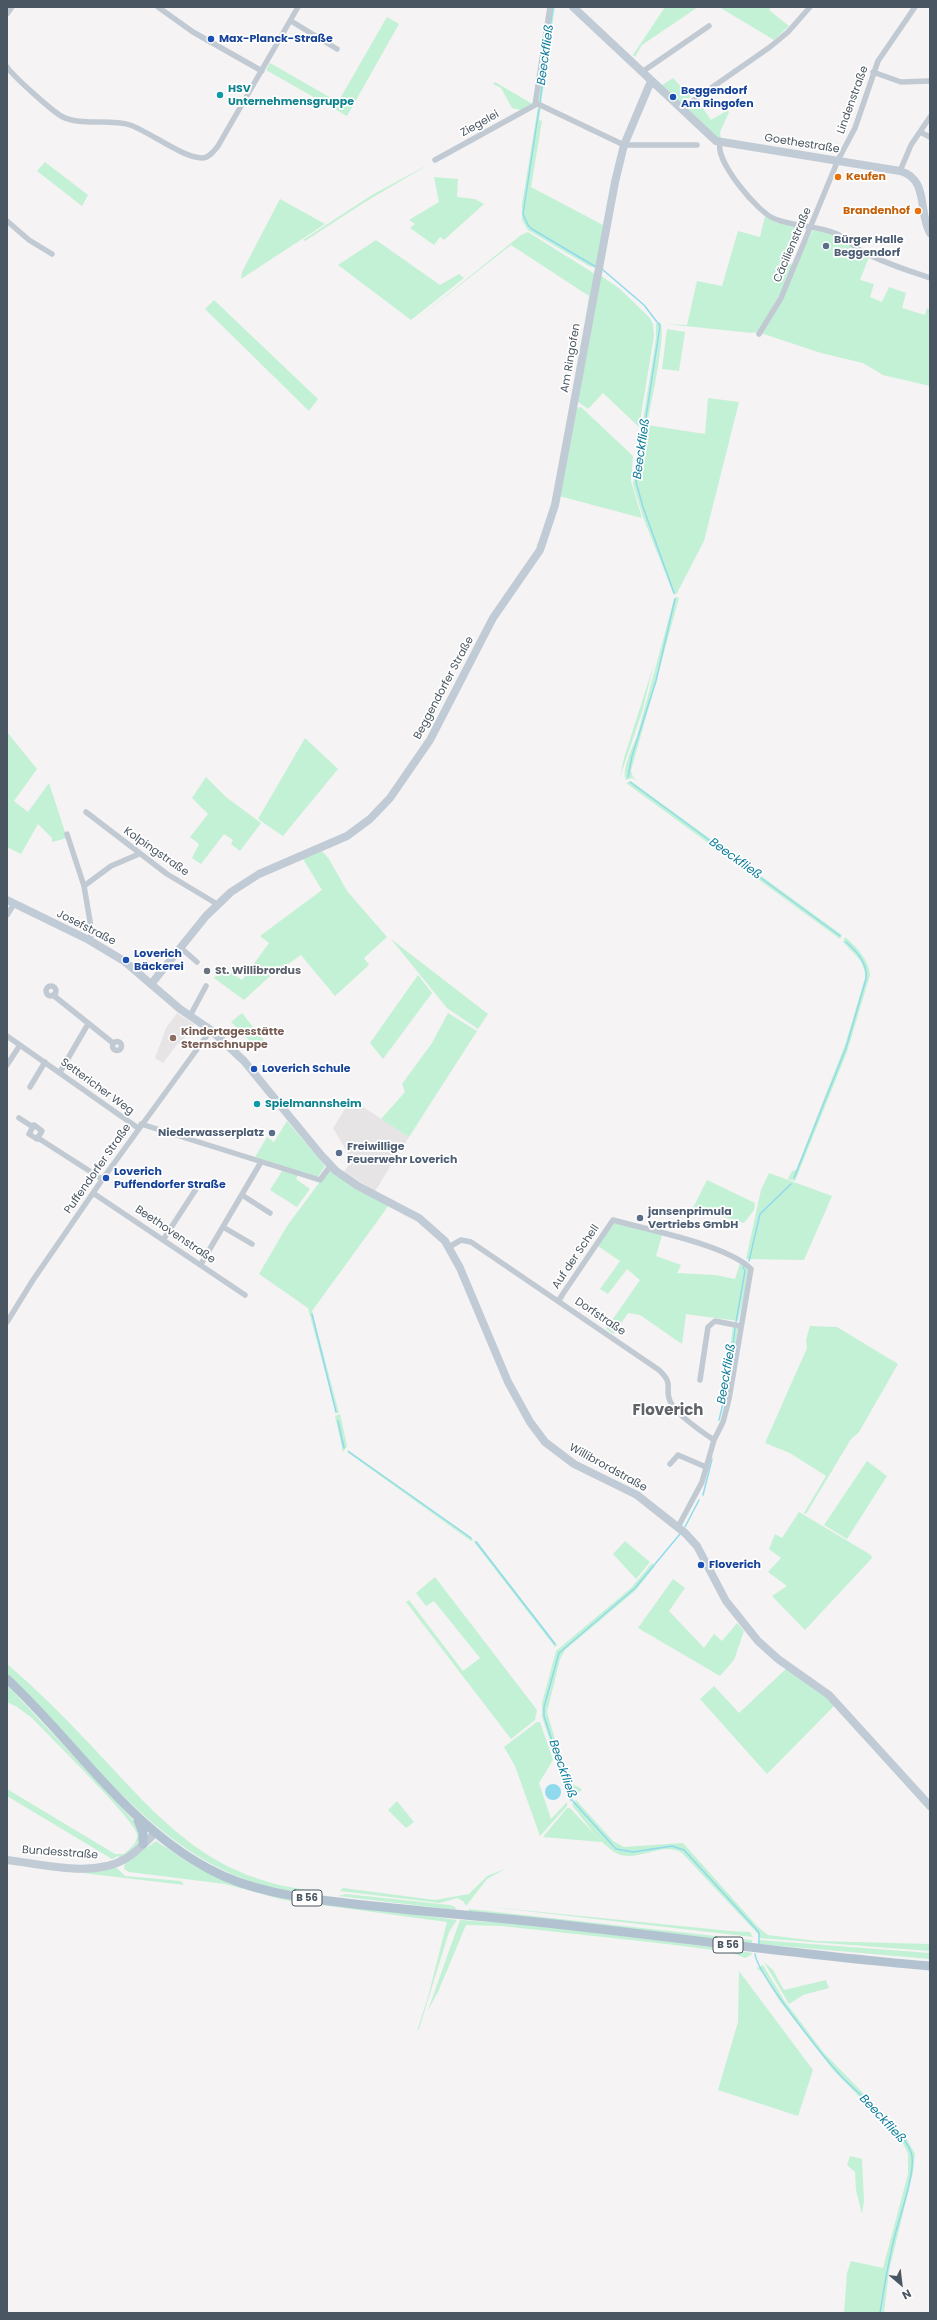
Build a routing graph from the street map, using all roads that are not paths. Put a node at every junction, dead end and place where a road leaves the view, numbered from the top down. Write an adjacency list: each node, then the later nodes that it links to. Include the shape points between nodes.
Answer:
1 (12, 7): 8 (street)
2 (158, 7): 13 (street, via 193,32)
3 (298, 7): 9 (street)
4 (550, 7): 18 (street)
5 (573, 7): 14 (street, Goethestraße)
6 (810, 7): 19 (street, via 788,32 770,47)
7 (915, 7): 15 (street, Lindenstraße)
8 (7, 14)
9 (291, 21): 11 (street); 13 (street)
10 (710, 26): 14 (street)
11 (337, 49)
12 (7, 67): 13 (street, via 61,116 73,120 114,121 131,125 191,155 203,158 211,155 218,146)
13 (262, 71)
14 (642, 72): 16 (street, Goethestraße)
15 (873, 72): 17 (street, via 901,82); 27 (street, Lindenstraße, via 860,117)
16 (651, 81): 19 (street, Goethestraße); 24 (street, Am Ringofen)
17 (930, 81)
18 (535, 105): 24 (street, via 540,105); 26 (street, Ziegelei)
19 (680, 109): 23 (street, Goethestraße, via 711,138)
20 (930, 117): 21 (street)
21 (920, 132): 22 (street); 28 (street, via 907,152)
22 (930, 137)
23 (720, 143): 27 (street, Goethestraße); 30 (street, via 719,148 724,162 756,206 774,219)
24 (624, 145): 25 (street); 35 (street, Am Ringofen, via 597,272 555,505 540,550)
25 (697, 145)
26 (435, 160)
27 (838, 160): 28 (street, Goethestraße); 30 (street, Cäcilienstraße)
28 (900, 171): 31 (street, Goethestraße, via 913,177 917,182 925,222)
29 (7, 221): 32 (street, via 29,240)
30 (812, 226): 33 (street, via 842,236 881,260); 34 (street, Cäcilienstraße, via 781,298)
31 (930, 233)
32 (52, 254)
33 (930, 278)
34 (759, 334)
35 (527, 569): 41 (street, Beggendorfer Straße, via 493,618 430,740 382,808 347,836 259,874)
36 (86, 812): 38 (street, Kolpingstraße)
37 (67, 834): 39 (street)
38 (139, 854): 39 (street, via 111,866); 41 (street, Kolpingstraße)
39 (84, 886): 43 (street, via 92,933)
40 (10, 902): 42 (street); 43 (street, Josefstraße)
41 (217, 904): 44 (street, Beggendorfer Straße)
42 (7, 915)
43 (89, 940): 46 (street, Josefstraße, via 124,961)
44 (182, 948): 45 (street); 46 (street, Beggendorfer Straße)
45 (197, 962)
46 (152, 983): 49 (street, Josefstraße)
47 (206, 986): 49 (street)
48 (53, 995): 50 (street)
49 (190, 1016): 51 (street, Josefstraße)
50 (88, 1024): 53 (street); 57 (street)
51 (211, 1030): 61 (street, Puffendorfer Straße); 64 (street, Josefstraße, via 247,1065)
52 (7, 1036): 54 (street, Settericher Weg)
53 (113, 1043)
54 (20, 1045): 55 (street, Settericher Weg); 56 (street)
55 (45, 1062): 57 (street, Settericher Weg); 58 (street, Settericher Weg)
56 (7, 1065)
57 (60, 1072): 61 (street, Settericher Weg)
58 (30, 1087)
59 (19, 1118): 60 (street)
60 (33, 1126): 62 (street, via 42,1131); 62 (street, via 29,1134)
61 (140, 1126): 63 (street, Settericher Weg); 65 (street, Puffendorfer Straße)
62 (38, 1138): 65 (street)
63 (261, 1162): 64 (street, Settericher Weg, via 320,1180); 69 (street)
64 (331, 1165): 68 (street, Josefstraße, via 346,1179)
65 (102, 1179): 67 (street, Puffendorfer Straße)
66 (198, 1186): 72 (street)
67 (93, 1193): 72 (street, Beethovenstraße); 78 (street, Puffendorfer Straße)
68 (375, 1194): 74 (street, Willibrordstraße, via 424,1222 441,1235)
69 (242, 1195): 70 (street); 71 (street)
70 (270, 1213)
71 (223, 1227): 73 (street); 75 (street)
72 (163, 1240): 75 (street, Beethovenstraße)
73 (252, 1244)
74 (449, 1247): 77 (street, Dorfstraße, via 461,1240 471,1242); 84 (street, Willibrordstraße, via 508,1382 530,1422 545,1442 574,1464 637,1495)
75 (201, 1264): 76 (street, Beethovenstraße)
76 (245, 1295)
77 (558, 1301): 79 (street, Auf der Schell, via 613,1220 721,1250 744,1262 751,1272); 81 (street, Dorfstraße, via 659,1370 670,1384 669,1396 672,1405)
78 (7, 1322)
79 (740, 1326): 80 (street, via 715,1321 708,1326); 81 (street, via 729,1399 723,1422)
80 (700, 1380)
81 (714, 1440): 83 (street)
82 (670, 1464): 83 (street, via 678,1455)
83 (706, 1467): 84 (street, via 697,1495)
84 (678, 1527): 86 (street, Willibrordstraße, via 697,1546 726,1601 754,1636 778,1659 829,1695)
85 (7, 1679): 87 (main road, B 56)
86 (930, 1806)
87 (136, 1815): 88 (main road, B 56); 89 (main road, via 143,1833)
88 (155, 1833): 89 (street); 91 (main road, B 56, via 208,1869 241,1884 300,1897 842,1959)
89 (143, 1844): 90 (street, Bundesstraße, via 127,1858 111,1866 86,1869)
90 (7, 1860)
91 (930, 1966)

